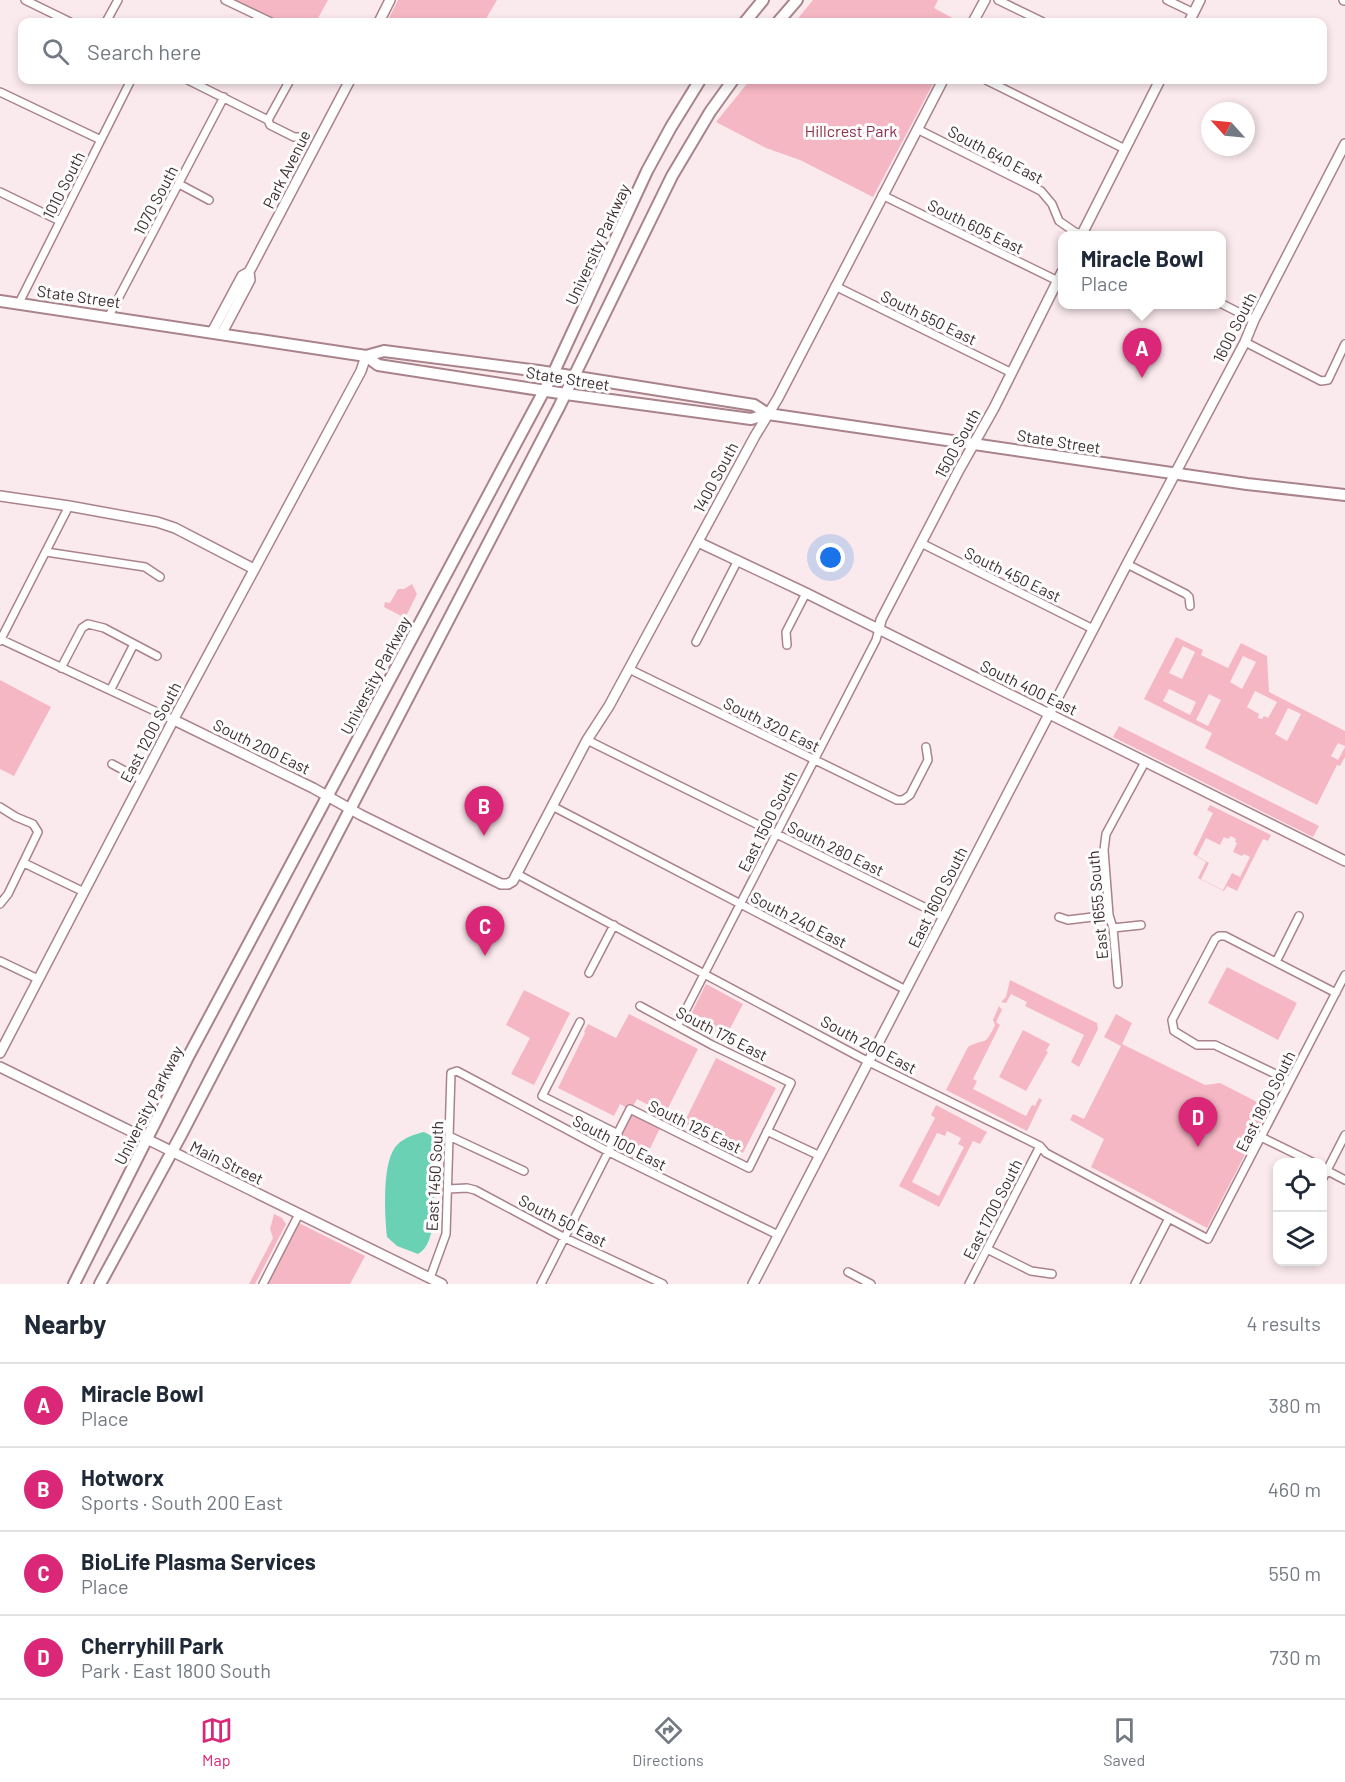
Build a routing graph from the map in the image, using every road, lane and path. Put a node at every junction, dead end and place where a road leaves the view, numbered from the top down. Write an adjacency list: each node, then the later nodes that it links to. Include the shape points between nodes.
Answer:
1 (25, 0): 12 (street)
2 (118, 0): 13 (street)
3 (225, 0): 14 (street)
4 (390, 0): 15 (street)
5 (763, 0): 16 (main road)
6 (796, 0): 17 (main road)
7 (985, 0): 18 (street)
8 (998, 0): 19 (street)
9 (1167, 0): 11 (street)
10 (1200, 0): 11 (street)
11 (1194, 13): 20 (street)
12 (62, 18)
13 (108, 18)
14 (263, 18)
15 (381, 18)
16 (748, 18)
17 (781, 18)
18 (975, 18)
19 (1035, 18)
20 (1191, 18)
21 (129, 84): 35 (street, 1010 South)
22 (196, 84): 31 (street)
23 (288, 84): 32 (street)
24 (348, 84): 53 (street, Park Avenue, via 249,272 242,276)
25 (698, 84): 58 (main road, University Parkway, via 647,171)
26 (730, 84): 59 (main road, via 672,176)
27 (941, 84): 33 (street, 1400 South)
28 (994, 84): 37 (street)
29 (1157, 84): 37 (street)
30 (0, 92): 35 (street)
31 (224, 97): 32 (street); 38 (street, 1070 South)
32 (268, 120): 34 (street, via 270,125 294,137)
33 (917, 129): 40 (street, 1400 South); 43 (street, South 640 East, via 1041,191 1059,221)
34 (303, 137)
35 (101, 140): 42 (street, 1010 South)
36 (1345, 145): 52 (street, 1600 South)
37 (1125, 149): 44 (street)
38 (179, 184): 41 (street); 51 (street, 1070 South)
39 (0, 192): 42 (street)
40 (882, 195): 45 (street, South 605 East); 47 (street, 1400 South)
41 (209, 200)
42 (60, 221): 49 (street, 1010 South)
43 (1074, 231)
44 (1085, 231)
45 (1058, 275)
46 (1058, 280): 57 (street, 1500 South)
47 (835, 286): 57 (street, South 550 East); 62 (street, 1400 South)
48 (0, 301): 49 (main road, State Street)
49 (19, 303): 51 (main road, State Street)
50 (1226, 306): 52 (street)
51 (110, 316): 53 (main road, State Street)
52 (1254, 320): 54 (street, 1600 South)
53 (217, 333): 56 (main road, State Street)
54 (1245, 342): 55 (street, via 1322,381 1328,380); 64 (street, 1600 South)
55 (1345, 344)
56 (366, 356): 58 (main road, State Street, via 384,351); 60 (main road, State Street, via 378,364); 74 (street, East 1200 South)
57 (1012, 373): 63 (street, 1500 South)
58 (553, 374): 59 (main road, State Street); 60 (main road, University Parkway)
59 (574, 377): 61 (main road); 62 (main road, State Street, via 754,405)
60 (544, 390): 61 (main road, State Street); 96 (main road, University Parkway)
61 (566, 394): 62 (main road, State Street, via 751,419); 99 (main road)
62 (768, 414): 63 (main road, State Street); 69 (street, 1400 South)
63 (974, 444): 64 (main road, State Street); 70 (street, 1500 South)
64 (1175, 473): 65 (main road, State Street); 68 (street, 1600 South)
65 (1345, 495)
66 (0, 496): 67 (street)
67 (69, 506): 71 (street); 74 (street, via 175,528)
68 (1148, 524): 73 (street, East 1600 South)
69 (698, 542): 72 (street, South 400 East); 86 (street, 1400 South)
70 (921, 543): 78 (street, 1500 South); 79 (street, South 450 East)
71 (46, 552): 75 (street, via 145,567); 80 (street)
72 (738, 560): 76 (street, South 400 East); 81 (street)
73 (1127, 564): 77 (street, via 1186,594); 79 (street, East 1600 South)
74 (254, 569): 89 (street, East 1200 South)
75 (160, 577)
76 (806, 592): 78 (street, South 400 East); 83 (street, via 786,632)
77 (1190, 606)
78 (879, 629): 88 (street, South 400 East); 92 (street, East 1500 South)
79 (1093, 629): 88 (street, East 1600 South)
80 (0, 640): 85 (street, South 200 East)
81 (696, 642)
82 (134, 644): 84 (street); 85 (street, via 88,624 81,628); 87 (street)
83 (787, 645)
84 (157, 656)
85 (61, 668): 87 (street, South 200 East)
86 (629, 669): 90 (street, 1400 South); 92 (street, South 320 East)
87 (111, 689): 89 (street, South 200 East)
88 (1049, 714): 93 (street, South 400 East); 110 (street, East 1600 South)
89 (174, 720): 95 (street, East 1200 South); 96 (street, South 200 East)
90 (587, 740): 97 (street, 1400 South); 100 (street, South 280 East)
91 (926, 747): 92 (street, South 320 East, via 928,760 910,795 903,800)
92 (814, 759): 100 (street, East 1500 South)
93 (1146, 762): 101 (street, South 400 East); 108 (street, East 1655 South, via 1106,834)
94 (112, 764): 95 (street)
95 (142, 780): 105 (street, East 1200 South)
96 (328, 796): 99 (street, South 200 East); 137 (main road, University Parkway)
97 (552, 806): 103 (street, 1400 South); 107 (street, South 240 East)
98 (0, 807): 102 (street, via 38,829)
99 (349, 809): 104 (street, South 200 East); 139 (main road)
100 (776, 833): 107 (street, East 1500 South); 110 (street, South 280 East)
101 (1345, 861)
102 (24, 862): 105 (street); 106 (street)
103 (517, 874): 104 (street, 1400 South); 112 (street, South 200 East)
104 (508, 884)
105 (84, 892): 120 (street, East 1200 South)
106 (0, 904)
107 (739, 904): 117 (street, East 1500 South); 122 (street, South 240 East)
108 (1109, 915): 111 (street, via 1068,920); 114 (street, East 1655 South)
109 (1299, 916): 116 (street)
110 (944, 917): 122 (street, East 1600 South)
111 (1059, 917)
112 (614, 925): 117 (street, South 200 East); 118 (street)
113 (1141, 925): 114 (street)
114 (1113, 928): 121 (street, East 1655 South)
115 (0, 961): 120 (street)
116 (1276, 962): 123 (street); 131 (street, via 1219,936 1172,1020 1172,1027 1197,1045 1215,1045)
117 (705, 973): 126 (street, East 1500 South); 128 (street, South 200 East)
118 (589, 974)
119 (1345, 975): 123 (street, East 1800 South)
120 (38, 979): 127 (street, East 1200 South)
121 (1118, 984)
122 (906, 990): 128 (street, East 1600 South)
123 (1336, 993): 131 (street, East 1800 South)
124 (640, 1006): 126 (street, South 175 East)
125 (580, 1022): 133 (street, via 542,1096)
126 (678, 1025): 132 (street, South 175 East, via 791,1083)
127 (0, 1053)
128 (869, 1062): 138 (street, South 200 East); 141 (street, East 1600 South)
129 (0, 1067): 137 (street, Main Street)
130 (451, 1073): 135 (street, East 1450 South); 140 (street, South 100 East, via 457,1071 482,1083)
131 (1290, 1081): 136 (street, East 1800 South)
132 (767, 1131): 133 (street, South 125 East, via 749,1168 630,1109); 141 (street)
133 (618, 1134): 140 (street)
134 (1345, 1135): 143 (street)
135 (449, 1136): 145 (street); 147 (street, East 1450 South)
136 (1261, 1137): 142 (street); 152 (street, East 1800 South)
137 (148, 1139): 139 (street, Main Street); 157 (main road, University Parkway)
138 (1040, 1146): 149 (street, South 200 East, via 1046,1153); 153 (street, East 1700 South)
139 (171, 1151): 148 (street, Main Street); 158 (main road)
140 (609, 1152): 150 (street, South 100 East); 151 (street)
141 (820, 1156): 150 (street, East 1600 South)
142 (1303, 1158)
143 (1327, 1166)
144 (1327, 1170): 146 (street)
145 (524, 1171)
146 (1345, 1180)
147 (448, 1189): 151 (street, South 50 East, via 475,1190); 156 (street, East 1450 South, via 446,1234)
148 (298, 1214): 156 (street, Main Street); 159 (street)
149 (1169, 1218): 152 (street, South 200 East); 166 (street)
150 (778, 1235): 163 (street, East 1600 South)
151 (565, 1238): 161 (street); 162 (street, South 50 East)
152 (1208, 1239)
153 (987, 1249): 155 (street, via 1031,1271); 165 (street, East 1700 South)
154 (848, 1272): 164 (street)
155 (1052, 1274)
156 (430, 1278): 160 (street, Main Street)
157 (74, 1284)
158 (100, 1284)
159 (262, 1284)
160 (442, 1284)
161 (541, 1284)
162 (663, 1284)
163 (753, 1284)
164 (871, 1284)
165 (969, 1284)
166 (1135, 1284)

